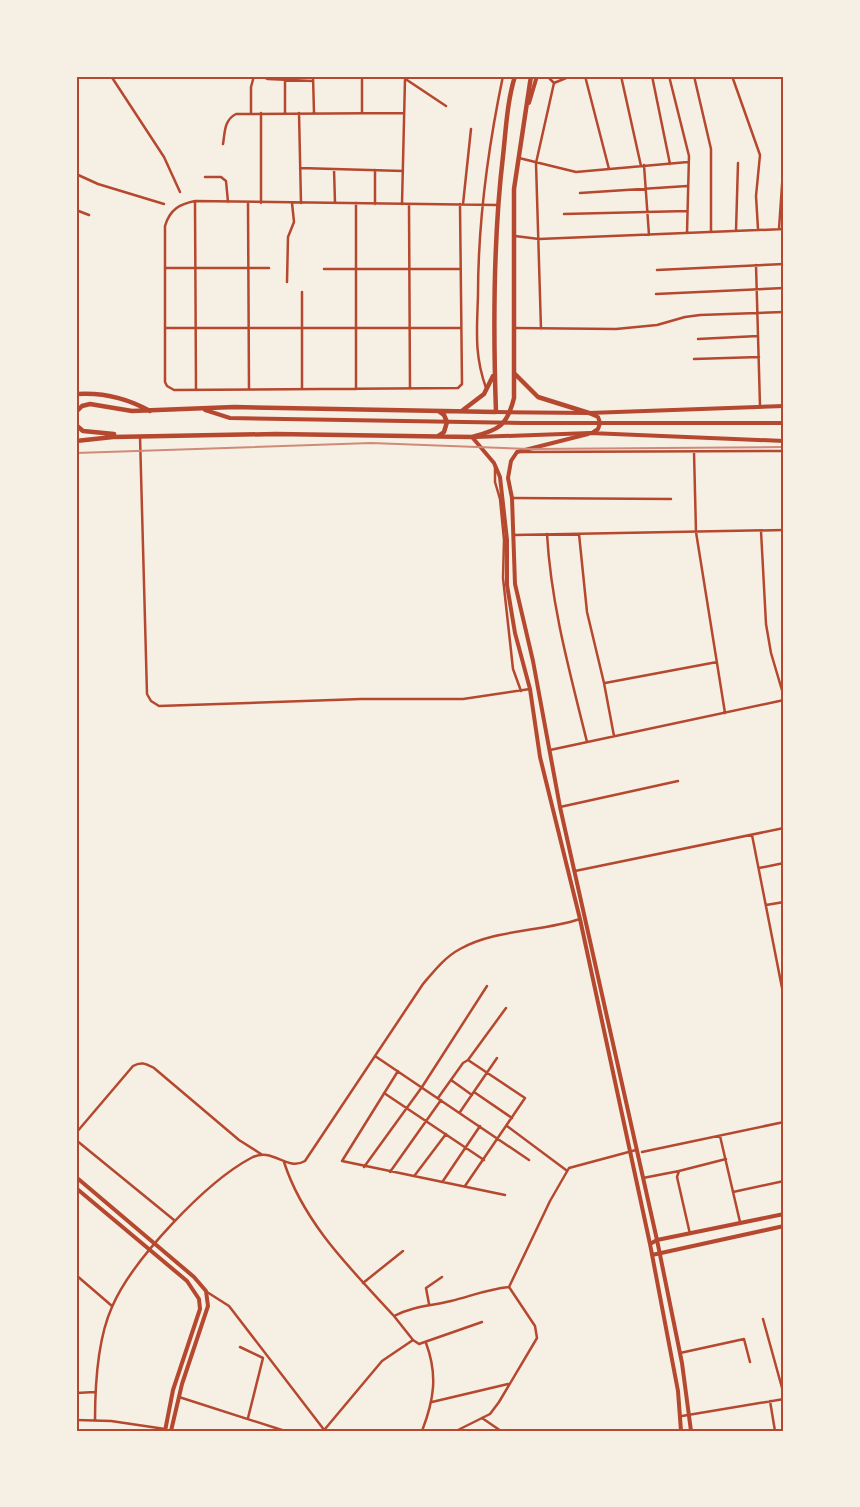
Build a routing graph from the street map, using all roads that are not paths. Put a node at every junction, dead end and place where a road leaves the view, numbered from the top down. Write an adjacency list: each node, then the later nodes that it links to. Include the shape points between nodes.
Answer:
1 (111, 76): 53 (street, via 164,157)
2 (254, 76): 28 (street)
3 (261, 76): 19 (street)
4 (312, 76): 23 (street)
5 (362, 76): 33 (street)
6 (401, 76): 20 (street)
7 (503, 76): 68 (street, via 493,123)
8 (531, 76): 27 (main road)
9 (537, 76): 27 (street)
10 (547, 76): 25 (street)
11 (571, 76): 25 (street)
12 (584, 76): 46 (street)
13 (621, 76): 43 (street)
14 (652, 76): 42 (street)
15 (669, 76): 39 (street, via 687,145)
16 (694, 76): 79 (street, via 711,149)
17 (732, 76): 77 (street, via 760,155 756,196)
18 (782, 76): 24 (street)
19 (276, 78): 22 (street)
20 (405, 78): 26 (street); 34 (street)
21 (514, 78): 69 (main road, via 506,115)
22 (285, 80): 23 (street); 30 (street)
23 (313, 81): 32 (street)
24 (784, 82)
25 (554, 83): 40 (street)
26 (446, 106)
27 (526, 111): 38 (main road)
28 (251, 113): 29 (street); 36 (street, via 231,117)
29 (261, 113): 30 (street); 58 (street)
30 (285, 113): 31 (street)
31 (299, 113): 32 (street); 44 (street)
32 (314, 113): 33 (street)
33 (362, 113): 34 (street)
34 (403, 113): 48 (street)
35 (470, 129): 67 (street)
36 (223, 144)
37 (784, 156): 75 (street)
38 (518, 158): 40 (street); 81 (main road)
39 (688, 162): 42 (street); 51 (street)
40 (536, 163): 46 (street, via 576,172); 83 (street)
41 (738, 163): 78 (street)
42 (670, 164): 43 (street)
43 (643, 166): 46 (street); 52 (street)
44 (300, 168): 45 (street); 60 (street)
45 (334, 169): 47 (street); 61 (street)
46 (609, 169)
47 (375, 170): 48 (street); 64 (street)
48 (403, 171): 65 (street)
49 (76, 174): 62 (street)
50 (205, 177): 56 (street, via 222,177 226,181)
51 (687, 186): 52 (street); 71 (street)
52 (645, 188): 54 (street); 72 (street)
53 (180, 192)
54 (580, 193)
55 (195, 201): 56 (street); 86 (street, via 174,209 167,218); 88 (street)
56 (228, 202): 57 (street)
57 (248, 203): 58 (street); 92 (street)
58 (261, 203): 59 (street)
59 (292, 203): 60 (street); 95 (street, via 294,222 288,237)
60 (301, 203): 61 (street)
61 (335, 203): 63 (street)
62 (164, 204)
63 (356, 204): 64 (street); 90 (street)
64 (375, 204): 65 (street)
65 (402, 204): 66 (street)
66 (409, 204): 67 (street); 93 (street)
67 (461, 204): 68 (street); 91 (street)
68 (483, 204): 69 (street); 122 (street, via 478,240 477,358)
69 (497, 205): 115 (main road)
70 (76, 210): 74 (street)
71 (687, 211): 72 (street); 80 (street)
72 (647, 212): 73 (street); 82 (street)
73 (564, 214)
74 (89, 215)
75 (779, 229): 76 (street); 77 (street)
76 (784, 229)
77 (758, 230): 78 (street)
78 (736, 231): 79 (street)
79 (711, 232): 80 (street)
80 (687, 233): 82 (street)
81 (513, 235): 83 (street); 107 (main road)
82 (649, 235): 83 (street)
83 (539, 239): 110 (street)
84 (784, 264): 85 (street)
85 (756, 265): 94 (street); 97 (street)
86 (165, 268): 88 (street); 102 (street)
87 (269, 268): 92 (street)
88 (196, 269): 92 (street); 103 (street)
89 (324, 269): 90 (street)
90 (356, 269): 93 (street); 109 (street)
91 (460, 269): 93 (street); 106 (street)
92 (248, 270): 104 (street)
93 (408, 270): 105 (street)
94 (657, 270)
95 (287, 282)
96 (784, 288): 97 (street)
97 (757, 290): 99 (street); 101 (street)
98 (302, 292): 108 (street)
99 (656, 294)
100 (784, 312): 101 (street)
101 (758, 313): 110 (street, via 685,317 643,327); 111 (street)
102 (166, 328): 103 (street); 117 (street, via 165,382 174,390)
103 (196, 328): 104 (street); 117 (street)
104 (249, 328): 108 (street); 118 (street)
105 (409, 328): 106 (street); 109 (street); 121 (street)
106 (461, 328): 121 (street, via 461,387)
107 (514, 328): 110 (street); 116 (main road)
108 (302, 329): 109 (street); 119 (street)
109 (356, 329): 120 (street)
110 (541, 329)
111 (758, 336): 112 (street); 113 (street)
112 (698, 339)
113 (759, 357): 114 (street); 125 (street)
114 (694, 359)
115 (494, 368): 122 (main road); 131 (main road)
116 (515, 374): 132 (main road); 133 (main road, via 538,397)
117 (196, 389): 118 (street)
118 (249, 389): 119 (street)
119 (302, 389): 120 (street)
120 (356, 389): 121 (street)
121 (410, 389)
122 (487, 390): 129 (main road, via 478,401)
123 (76, 394): 127 (main road, via 111,396)
124 (783, 405): 125 (street)
125 (760, 406): 133 (street)
126 (205, 410): 127 (main road); 128 (main road, via 234,407); 134 (street, via 230,418)
127 (151, 411): 130 (main road, via 90,404)
128 (434, 411): 129 (main road); 138 (main road, via 444,415 447,425 444,432)
129 (462, 411): 131 (main road)
130 (76, 412)
131 (496, 412): 132 (street)
132 (511, 412): 133 (street); 139 (main road, via 502,426)
133 (589, 413): 136 (street, via 598,417 600,423 598,429)
134 (784, 423)
135 (76, 425): 137 (main road, via 87,432)
136 (590, 433): 139 (street); 141 (street); 143 (street)
137 (140, 436): 138 (main road); 140 (main road); 159 (street, via 147,694 151,701 159,706 454,699)
138 (434, 436): 139 (main road)
139 (472, 437): 145 (street)
140 (76, 441)
141 (784, 441)
142 (784, 451): 144 (street)
143 (517, 452): 144 (street); 147 (street, via 511,461)
144 (694, 452): 152 (street)
145 (495, 465): 146 (street); 159 (street, via 504,540 502,578 513,669)
146 (500, 477): 147 (street); 158 (street, via 507,540 507,585)
147 (508, 478): 148 (street)
148 (512, 498): 149 (street); 155 (street)
149 (671, 499)
150 (784, 530): 151 (street)
151 (761, 531): 152 (street); 160 (street, via 766,624)
152 (696, 532): 154 (street); 156 (street)
153 (547, 534): 154 (street); 155 (street); 163 (street, via 563,645)
154 (579, 534): 157 (street, via 587,612)
155 (514, 535): 164 (street, via 516,584)
156 (717, 662): 157 (street); 161 (street)
157 (604, 683): 162 (street)
158 (530, 690): 159 (street); 175 (street, via 540,757)
159 (521, 691)
160 (784, 699): 161 (street)
161 (725, 713): 162 (street)
162 (614, 736): 163 (street)
163 (587, 742): 164 (street)
164 (550, 750): 166 (street)
165 (678, 781): 166 (street)
166 (560, 808): 171 (street)
167 (784, 828): 168 (street)
168 (752, 835): 170 (street); 171 (street)
169 (784, 863): 170 (street)
170 (759, 868): 173 (street)
171 (575, 871): 174 (street)
172 (784, 902): 173 (street)
173 (766, 905): 177 (street)
174 (586, 916): 175 (street); 202 (street)
175 (580, 919): 179 (street, via 489,938 459,949 423,984); 204 (street)
176 (487, 986): 185 (street)
177 (784, 998)
178 (506, 1008): 181 (street)
179 (376, 1056): 182 (street); 209 (street, via 305,1161 300,1164)
180 (497, 1058): 183 (street)
181 (468, 1060): 183 (street); 184 (street)
182 (398, 1071): 185 (street); 186 (street)
183 (488, 1072): 187 (street); 191 (street, via 524,1096)
184 (451, 1080): 187 (street); 188 (street)
185 (422, 1087): 188 (street); 189 (street)
186 (384, 1093): 189 (street); 210 (street, via 342,1161)
187 (473, 1093): 190 (street); 191 (street)
188 (440, 1099): 190 (street); 192 (street)
189 (406, 1108): 192 (street); 210 (street)
190 (460, 1112): 194 (street)
191 (512, 1118): 195 (street)
192 (426, 1121): 197 (street); 213 (street)
193 (784, 1122): 198 (street)
194 (480, 1126): 199 (street); 201 (street)
195 (508, 1126): 199 (street); 211 (street)
196 (76, 1133): 205 (street, via 133,1066 145,1063 239,1140)
197 (446, 1134): 201 (street); 214 (street)
198 (720, 1136): 203 (street); 206 (street)
199 (499, 1139): 207 (street); 208 (street)
200 (76, 1140): 224 (street)
201 (466, 1148): 207 (street); 218 (street)
202 (636, 1150): 204 (street); 216 (street)
203 (642, 1152)
204 (629, 1153): 211 (street, via 578,1164); 230 (street)
205 (262, 1154): 209 (street); 224 (street, via 235,1169)
206 (726, 1159): 212 (street); 221 (street)
207 (484, 1160): 219 (street)
208 (529, 1160)
209 (284, 1162): 237 (street, via 292,1186 316,1224)
210 (364, 1167): 213 (street)
211 (567, 1171): 238 (street)
212 (679, 1171): 216 (street); 227 (street)
213 (390, 1172): 214 (street)
214 (415, 1176): 218 (street)
215 (76, 1177): 229 (street)
216 (642, 1178): 228 (street)
217 (784, 1181): 221 (street)
218 (442, 1182): 219 (street)
219 (465, 1186): 222 (street)
220 (76, 1188): 231 (street)
221 (733, 1192): 225 (street)
222 (505, 1195)
223 (784, 1214): 225 (street)
224 (174, 1220): 229 (street)
225 (740, 1223): 227 (street)
226 (784, 1226): 233 (street)
227 (690, 1234): 228 (street)
228 (657, 1240): 230 (street); 233 (street)
229 (154, 1243): 231 (street); 239 (street)
230 (650, 1244): 234 (street)
231 (150, 1250): 241 (street); 266 (street, via 187,1281 200,1299 200,1309 173,1390)
232 (403, 1251): 237 (street)
233 (659, 1251): 234 (street); 248 (street)
234 (652, 1254): 261 (street)
235 (76, 1275): 241 (street)
236 (442, 1278): 240 (street, via 426,1288)
237 (363, 1284): 242 (street)
238 (509, 1288): 240 (street, via 491,1289); 252 (street, via 538,1332)
239 (206, 1291): 249 (street, via 229,1306); 256 (street, via 208,1306)
240 (429, 1304): 242 (street)
241 (112, 1306): 253 (street, via 106,1322)
242 (394, 1316): 245 (street)
243 (763, 1319): 255 (street)
244 (482, 1322): 246 (street)
245 (412, 1340): 246 (street, via 419,1344); 267 (street, via 382,1361)
246 (426, 1342): 259 (street, via 434,1370)
247 (240, 1347): 250 (street)
248 (680, 1353): 251 (street, via 744,1339); 260 (street)
249 (267, 1354): 250 (street); 267 (street)
250 (262, 1358): 262 (street)
251 (750, 1362)
252 (508, 1384): 259 (street); 263 (street, via 490,1414)
253 (95, 1392): 254 (street); 265 (street)
254 (76, 1393)
255 (784, 1395)
256 (179, 1397): 262 (street); 268 (street)
257 (784, 1399): 258 (street)
258 (770, 1401): 260 (street); 275 (street)
259 (432, 1402): 270 (street)
260 (690, 1414): 261 (street); 274 (street)
261 (682, 1416): 273 (street)
262 (248, 1418): 269 (street)
263 (482, 1418): 271 (street); 272 (street)
264 (76, 1420): 265 (street)
265 (95, 1420): 266 (street)
266 (165, 1430)
267 (325, 1430)
268 (172, 1431)
269 (285, 1431)
270 (422, 1431)
271 (456, 1431)
272 (501, 1431)
273 (681, 1431)
274 (691, 1431)
275 (775, 1431)

